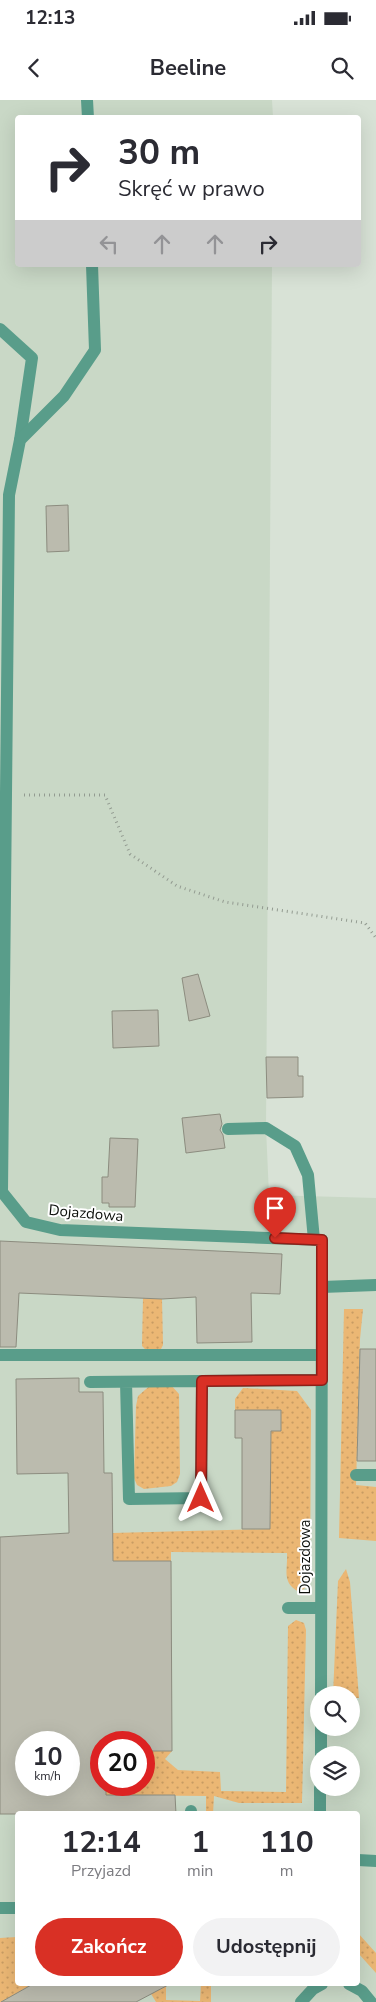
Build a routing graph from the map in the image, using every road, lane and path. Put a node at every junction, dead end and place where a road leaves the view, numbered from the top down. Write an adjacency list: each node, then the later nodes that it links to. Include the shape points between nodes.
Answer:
1 (87, 100): 2 (street)
2 (88, 115)
3 (92, 267): 5 (street, via 95,350 64,396)
4 (0, 329): 5 (street, Dojazdowa, via 32,358)
5 (20, 440): 6 (street, Dojazdowa, via 9,496)
6 (6, 795): 7 (path, via 105,795 130,854 177,886 225,902 365,923); 9 (street, Dojazdowa, via 2,1192 26,1222 60,1230)
7 (376, 938)
8 (228, 1128): 9 (street, via 266,1128 295,1146 308,1175)
9 (314, 1240): 11 (street, Dojazdowa, via 322,1240)
10 (376, 1285): 11 (street)
11 (322, 1287): 13 (street, Dojazdowa)
12 (0, 1355): 13 (street)
13 (322, 1355): 14 (street, Dojazdowa)
14 (322, 1380): 15 (street); 21 (street, Dojazdowa)
15 (202, 1381): 17 (street); 17 (street, via 201,1498 129,1499)
16 (90, 1382): 17 (street)
17 (126, 1382)
18 (376, 1474): 19 (street)
19 (356, 1475)
20 (288, 1608): 21 (street)
21 (321, 1608): 22 (street, Dojazdowa)
22 (321, 1686)
23 (320, 1796): 24 (street)
24 (320, 1811)
25 (360, 1860): 26 (street)
26 (376, 1860)
27 (0, 1908): 28 (street)
28 (15, 1908)
29 (318, 1986): 31 (street)
30 (352, 1986): 32 (street, via 362,1991)
31 (301, 2002)
32 (371, 2002)

